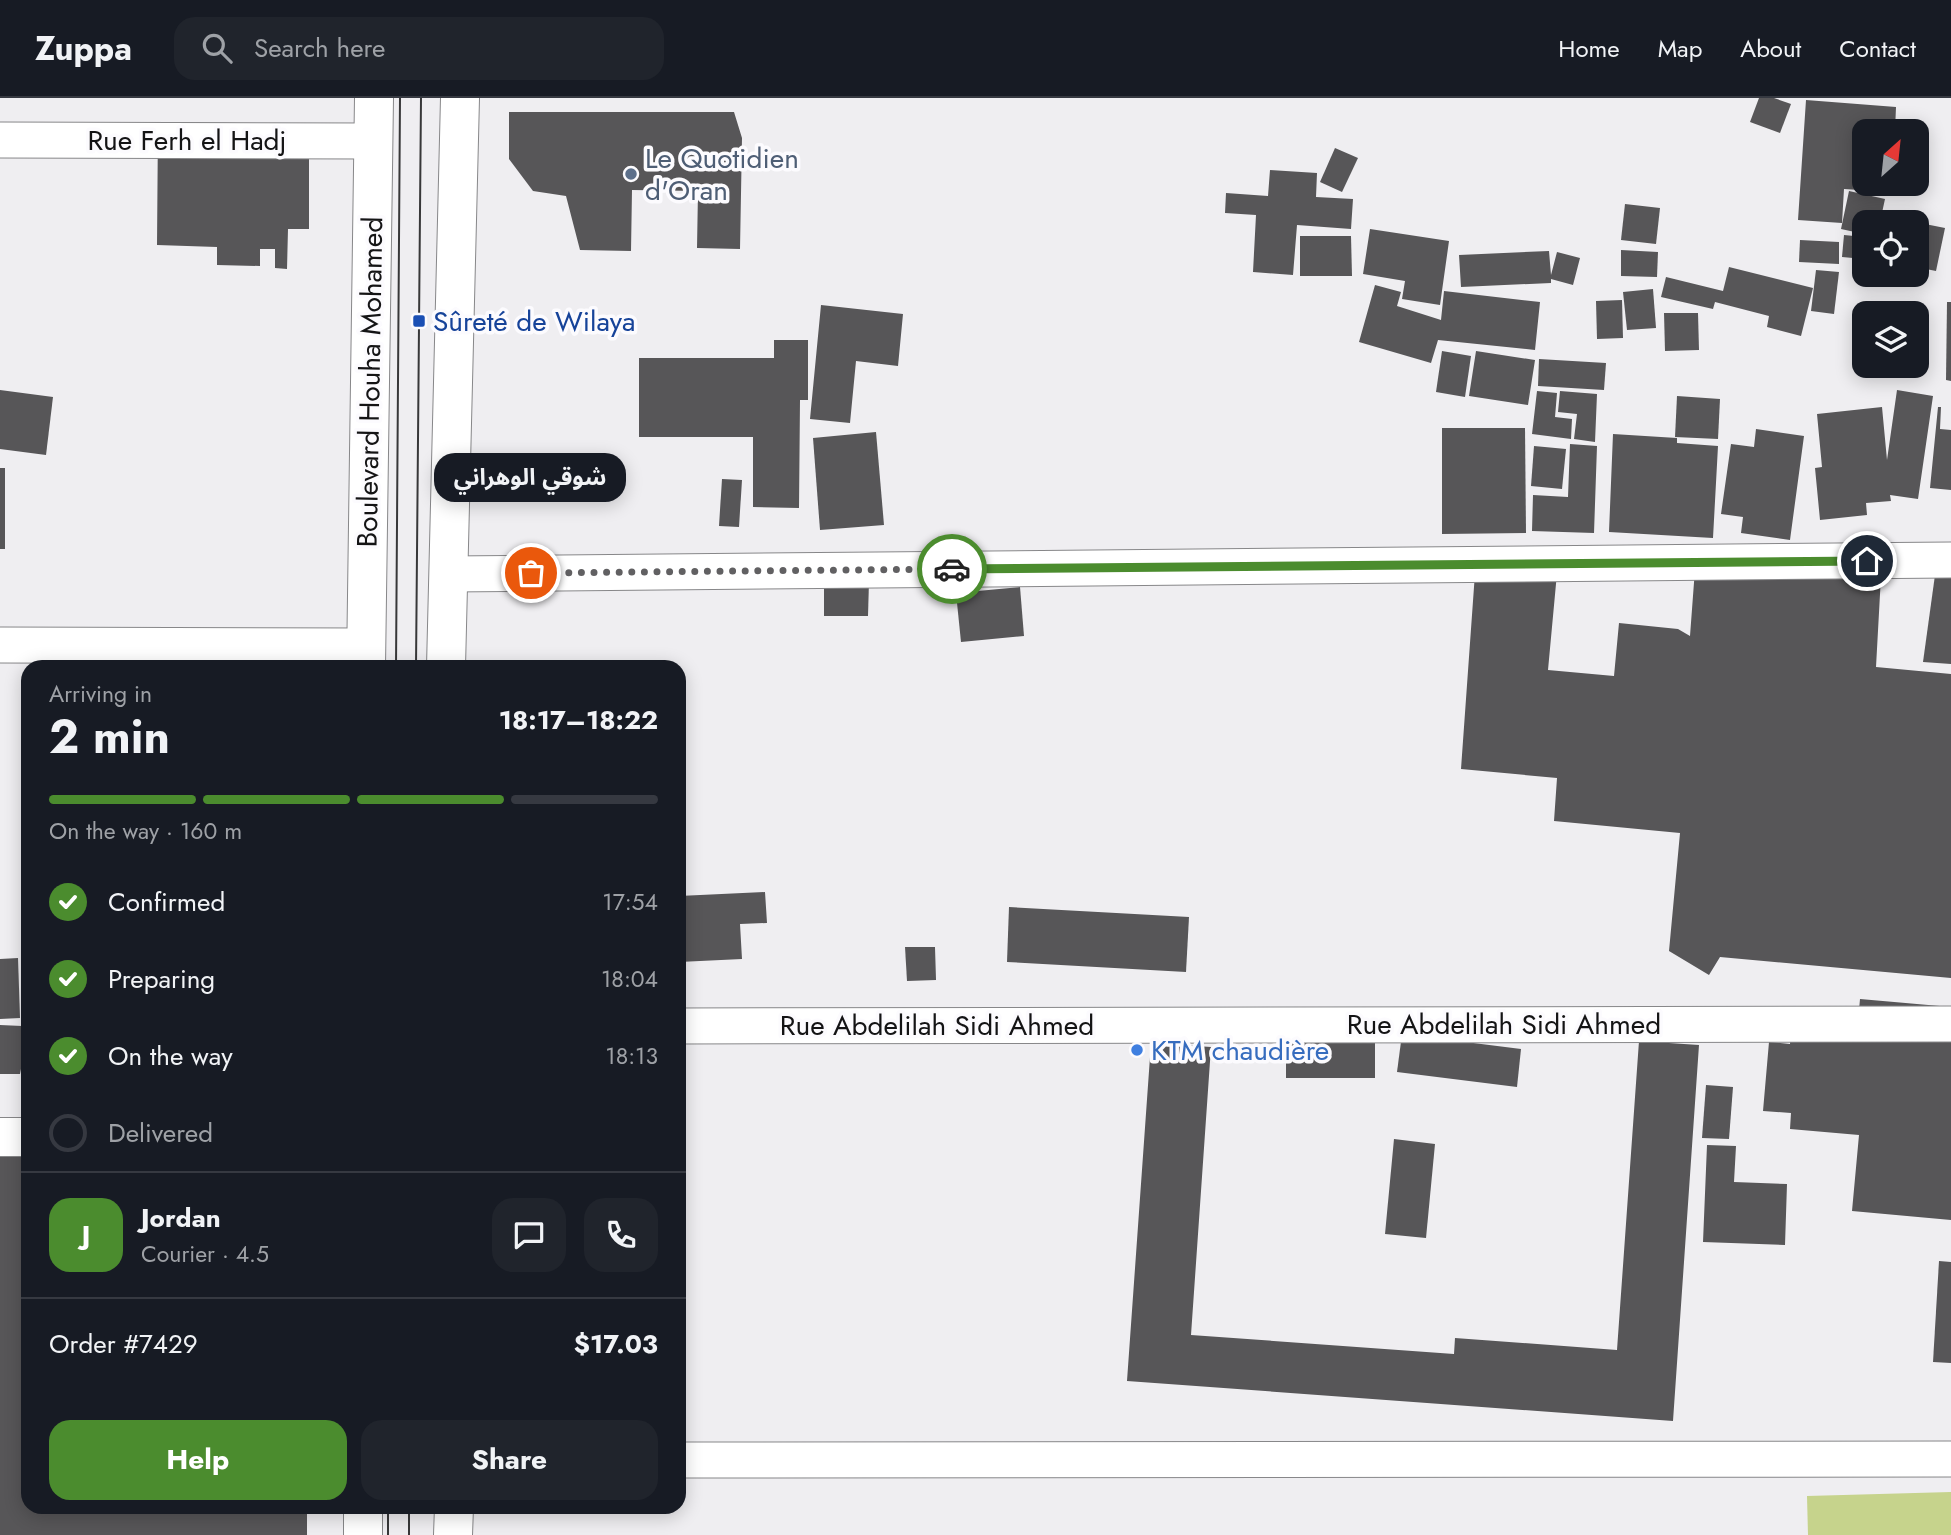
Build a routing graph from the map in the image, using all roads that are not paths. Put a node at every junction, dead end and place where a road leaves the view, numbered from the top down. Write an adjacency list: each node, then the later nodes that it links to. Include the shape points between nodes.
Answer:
1 (374, 98): 4 (main road, Boulevard Houha Mohamed)
2 (460, 98): 6 (main road)
3 (0, 140): 4 (street, Rue Ferh el Hadj)
4 (373, 141): 8 (main road, Boulevard Houha Mohamed)
5 (1951, 560): 6 (street)
6 (448, 574): 9 (main road)
7 (0, 645): 8 (street)
8 (366, 657)
9 (446, 660)
10 (1951, 1024): 11 (street, Rue Abdelilah Sidi Ahmed)
11 (686, 1026)
12 (21, 1136): 13 (main road)
13 (0, 1137)
14 (1951, 1459): 15 (street)
15 (686, 1460)
16 (363, 1514): 18 (main road)
17 (454, 1514): 19 (main road)
18 (363, 1535)
19 (453, 1535)

